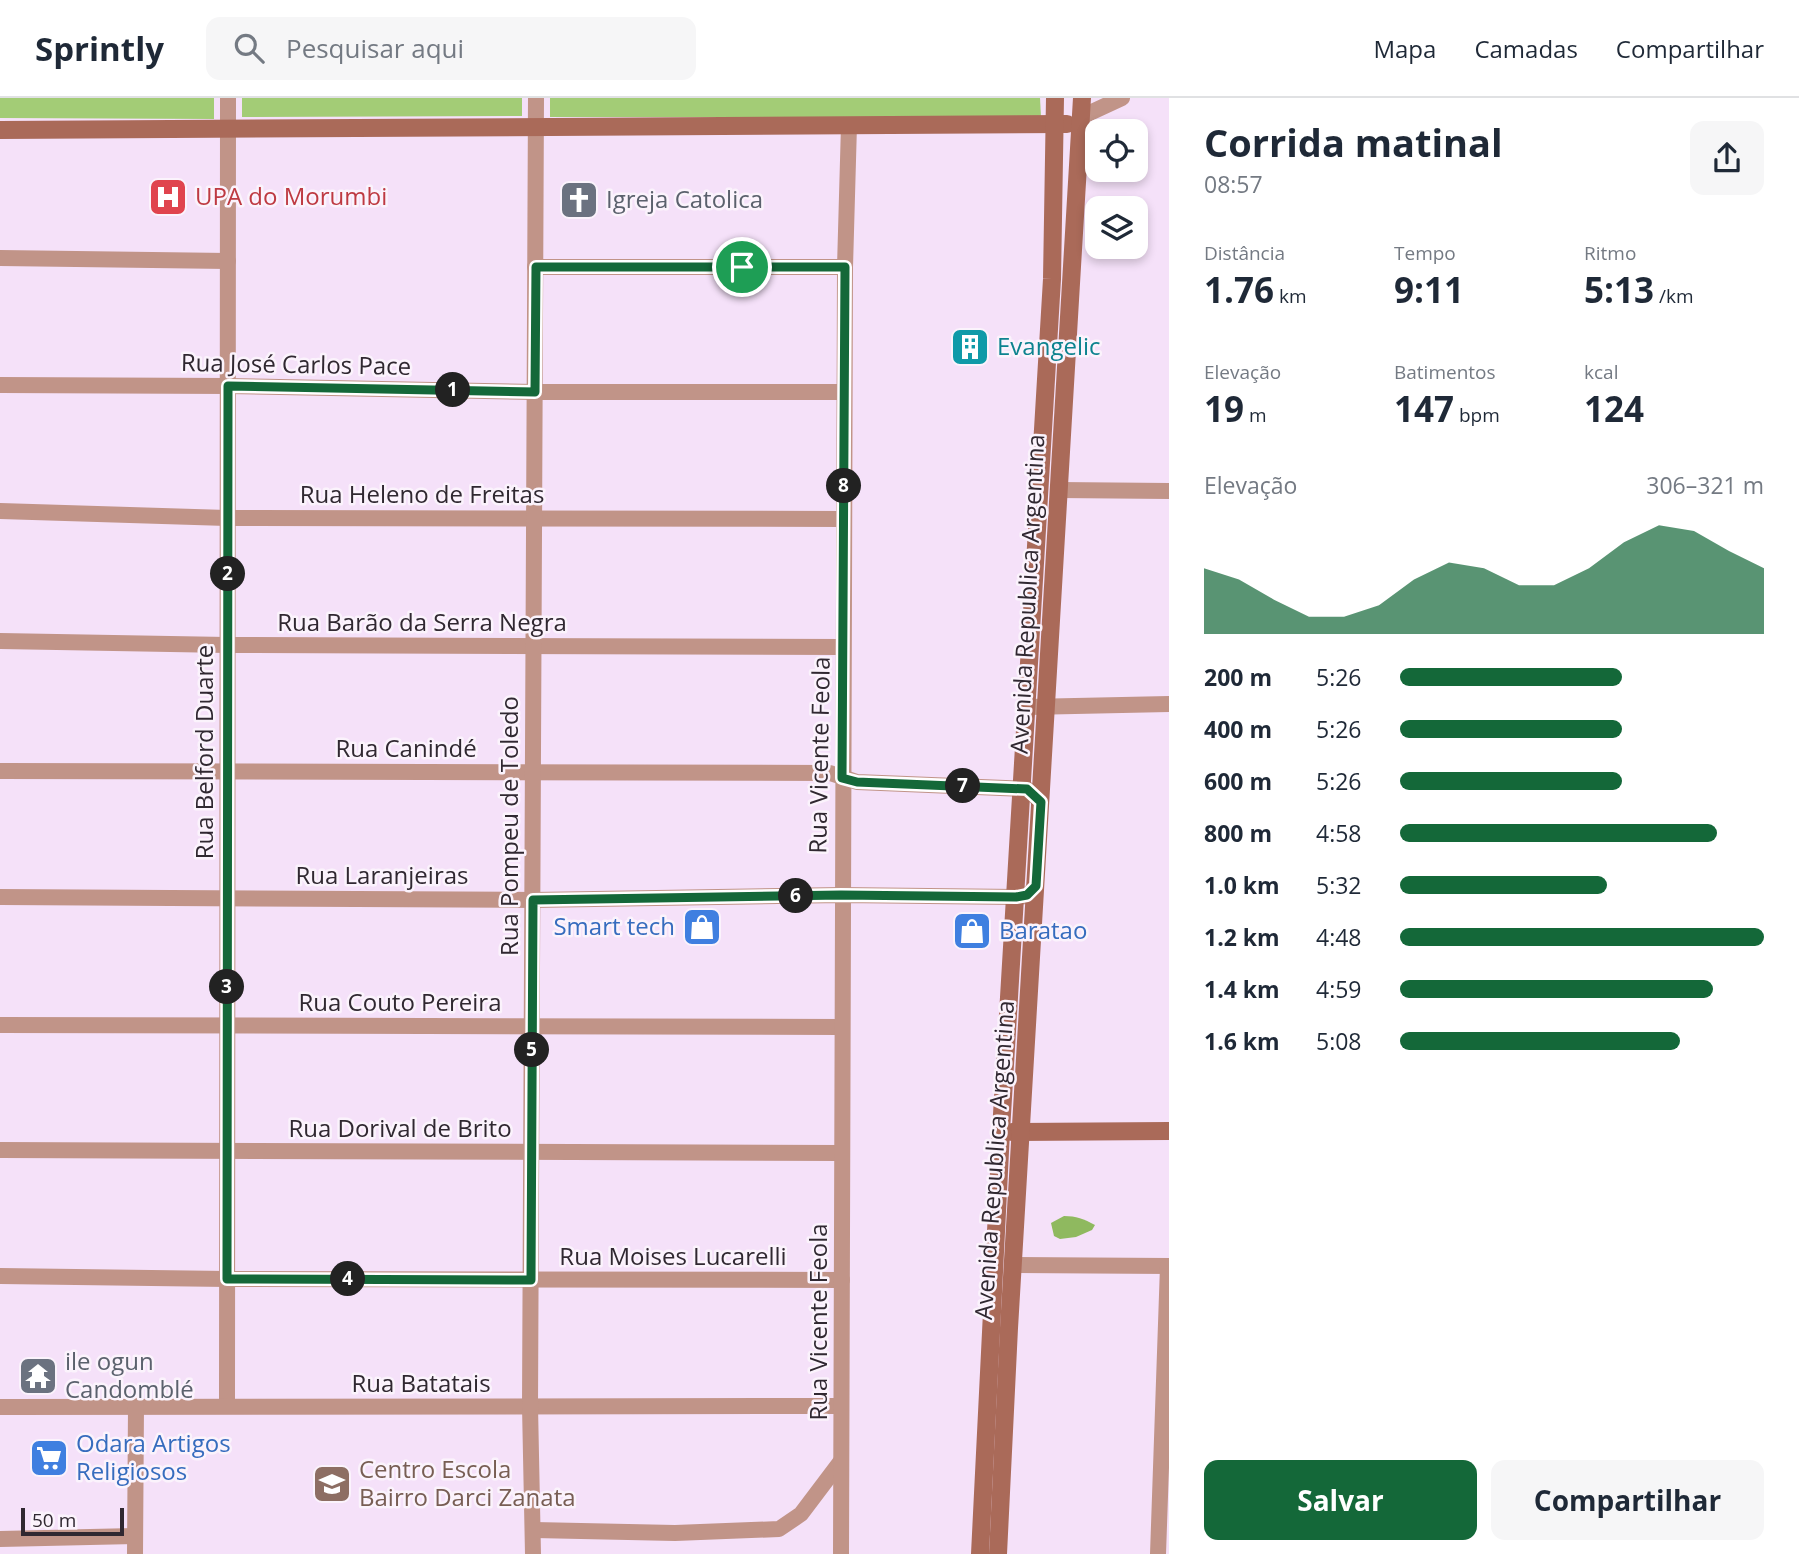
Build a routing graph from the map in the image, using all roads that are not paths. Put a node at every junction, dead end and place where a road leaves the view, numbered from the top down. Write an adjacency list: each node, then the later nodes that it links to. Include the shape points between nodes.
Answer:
1 (228, 98): 10 (street, Rua Belford Duarte)
2 (536, 98): 9 (street, Rua Pompeu de Toledo)
3 (1055, 98): 8 (main road, Avenida Republica Argentina)
4 (1082, 98): 6 (main road, Avenida Republica Argentina)
5 (1122, 98): 6 (street)
6 (1081, 117): 8 (main road); 20 (main road, Avenida Republica Argentina)
7 (849, 125): 8 (main road); 9 (main road); 15 (street, Rua Vicente Feola)
8 (1056, 125): 31 (main road, Avenida Republica Argentina)
9 (536, 126): 10 (main road); 14 (street, Rua Pompeu de Toledo)
10 (228, 128): 11 (main road); 13 (street, Rua Belford Duarte)
11 (0, 130)
12 (0, 258): 13 (street)
13 (228, 261): 17 (street, Rua Belford Duarte)
14 (536, 267): 15 (street); 18 (street, Rua Pompeu de Toledo)
15 (845, 267): 19 (street, Rua Vicente Feola)
16 (0, 385): 17 (street, Rua José Carlos Pace)
17 (228, 386): 18 (street, Rua José Carlos Pace); 23 (street, Rua Belford Duarte)
18 (535, 392): 19 (street, Rua José Carlos Pace); 24 (street, Rua Pompeu de Toledo)
19 (844, 392): 25 (street, Rua Vicente Feola)
20 (1058, 490): 21 (street); 32 (main road, Avenida Republica Argentina)
21 (1169, 491)
22 (0, 511): 23 (street, Rua Heleno de Freitas)
23 (228, 518): 24 (street, Rua Heleno de Freitas); 27 (street, Rua Belford Duarte)
24 (534, 519): 25 (street, Rua Heleno de Freitas); 28 (street, Rua Pompeu de Toledo)
25 (844, 519): 29 (street, Rua Vicente Feola)
26 (0, 641): 27 (street, Rua Barão da Serra Negra)
27 (228, 645): 28 (street, Rua Barão da Serra Negra); 34 (street, Rua Belford Duarte)
28 (534, 646): 29 (street, Rua Barão da Serra Negra); 35 (street, Rua Pompeu de Toledo)
29 (844, 647): 36 (street, Rua Vicente Feola)
30 (1169, 704): 32 (street)
31 (1028, 707): 32 (street); 37 (main road, Avenida Republica Argentina)
32 (1046, 707): 38 (main road, Avenida Republica Argentina)
33 (0, 771): 34 (street, Rua Canindé)
34 (228, 771): 35 (street, Rua Canindé); 43 (street, Rua Belford Duarte)
35 (533, 772): 36 (street, Rua Canindé, via 830,774); 44 (street, Rua Pompeu de Toledo)
36 (842, 778): 37 (street, Rua Canindé); 40 (street, Rua Vicente Feola)
37 (1021, 788): 38 (street); 42 (main road, Avenida Republica Argentina)
38 (1041, 802): 39 (main road, Avenida Republica Argentina)
39 (1036, 886): 42 (street, via 1027,895); 51 (main road, Avenida Republica Argentina)
40 (841, 895): 42 (street, Rua Laranjeiras); 44 (street, Rua Laranjeiras); 48 (street, Rua Vicente Feola)
41 (0, 897): 43 (street, Rua Laranjeiras)
42 (1016, 897): 49 (main road, Avenida Republica Argentina)
43 (228, 898): 44 (street, Rua Laranjeiras); 46 (street, Rua Belford Duarte)
44 (533, 900): 47 (street, Rua Pompeu de Toledo)
45 (0, 1025): 46 (street, Rua Couto Pereira)
46 (227, 1025): 47 (street, Rua Couto Pereira); 53 (street, Rua Belford Duarte)
47 (532, 1026): 48 (street, Rua Couto Pereira); 54 (street, Rua Pompeu de Toledo)
48 (842, 1027): 55 (street, Rua Vicente Feola)
49 (1001, 1131): 51 (main road); 75 (main road, Avenida Republica Argentina)
50 (1169, 1131): 51 (main road)
51 (1022, 1132): 56 (main road, Avenida Republica Argentina)
52 (0, 1150): 53 (street, Rua Dorival de Brito)
53 (227, 1152): 54 (street, Rua Dorival de Brito); 59 (street, Rua Belford Duarte)
54 (532, 1152): 55 (street, Rua Dorival de Brito); 60 (street, Rua Pompeu de Toledo)
55 (842, 1153): 61 (street, Rua Vicente Feola)
56 (1013, 1265): 57 (street); 76 (main road, Avenida Republica Argentina)
57 (1169, 1266): 68 (street)
58 (0, 1276): 59 (street, Rua Moises Lucarelli)
59 (227, 1279): 60 (street, Rua Moises Lucarelli); 63 (street, Rua Belford Duarte)
60 (531, 1280): 61 (street, Rua Moises Lucarelli); 64 (street, Rua Pompeu de Toledo)
61 (842, 1280): 65 (street, Rua Vicente Feola)
62 (136, 1406): 63 (street, Rua Batatais); 66 (street, Rua Batatais); 70 (street)
63 (227, 1406): 64 (street, Rua Batatais)
64 (530, 1406): 65 (street, Rua Batatais); 69 (street, Rua Pompeu de Toledo)
65 (841, 1406): 67 (street, Rua Vicente Feola)
66 (0, 1407)
67 (841, 1461): 69 (street, via 801,1514 779,1529 675,1533); 74 (street, Rua Vicente Feola)
68 (1165, 1484): 77 (street)
69 (534, 1530): 73 (street, Rua Pompeu de Toledo)
70 (135, 1536): 71 (street); 72 (street)
71 (0, 1539)
72 (135, 1554)
73 (533, 1554)
74 (841, 1554)
75 (980, 1554)
76 (998, 1554)
77 (1158, 1554)

